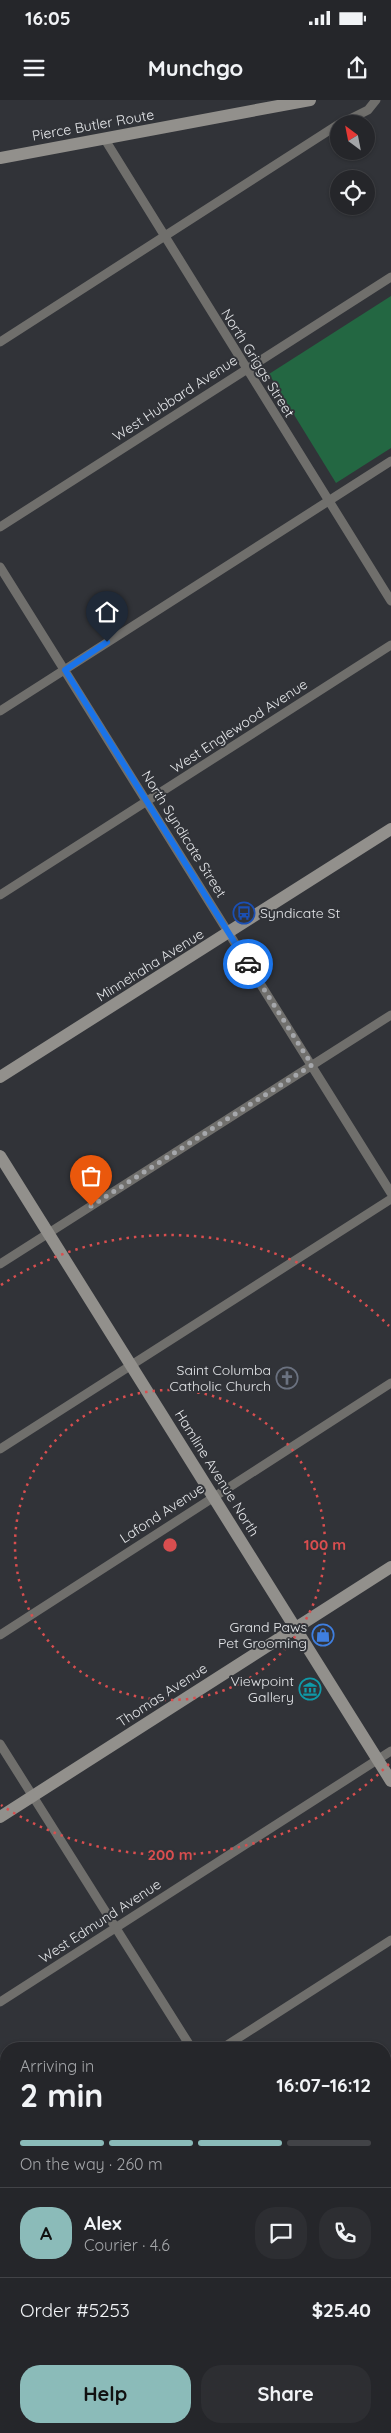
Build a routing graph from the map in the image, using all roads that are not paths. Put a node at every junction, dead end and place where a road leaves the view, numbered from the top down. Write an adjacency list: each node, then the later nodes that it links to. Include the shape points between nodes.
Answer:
1 (310, 100): 5 (street, Pierce Butler Route)
2 (376, 100): 3 (street, via 368,110)
3 (358, 115)
4 (330, 130): 7 (street)
5 (104, 138): 6 (street, Pierce Butler Route); 7 (street, North Griggs Street)
6 (0, 158)
7 (164, 238): 9 (street); 10 (street, North Griggs Street)
8 (391, 276): 10 (street, West Hubbard Avenue)
9 (0, 342)
10 (245, 369): 12 (street, North Griggs Street); 13 (street, West Hubbard Avenue)
11 (391, 461): 12 (street)
12 (328, 501): 15 (street, North Griggs Street); 17 (street)
13 (0, 527)
14 (0, 567): 17 (street, North Syndicate Street)
15 (391, 601)
16 (391, 645): 19 (street, West Englewood Avenue)
17 (65, 670): 18 (street); 19 (street, North Syndicate Street)
18 (0, 711)
19 (147, 802): 21 (street, West Englewood Avenue); 22 (street, North Syndicate Street)
20 (391, 829): 22 (street, Minnehaha Avenue)
21 (0, 895)
22 (229, 933): 24 (street, North Syndicate Street); 25 (street, Minnehaha Avenue)
23 (391, 1015): 24 (street)
24 (312, 1065): 27 (street, North Syndicate Street); 29 (street)
25 (0, 1077)
26 (0, 1156): 29 (street, Hamline Avenue North)
27 (391, 1193)
28 (391, 1199): 31 (street)
29 (49, 1234): 30 (street); 31 (street, Hamline Avenue North)
30 (0, 1264)
31 (131, 1365): 33 (street); 34 (street, Hamline Avenue North)
32 (391, 1383): 34 (street, Lafond Avenue)
33 (0, 1449)
34 (213, 1496): 36 (street, Hamline Avenue North); 37 (street, Lafond Avenue)
35 (391, 1567): 36 (street, Thomas Avenue)
36 (295, 1627): 40 (street, Hamline Avenue North); 42 (street, Thomas Avenue)
37 (0, 1635)
38 (0, 1744): 42 (street)
39 (391, 1751): 40 (street, West Edmund Avenue)
40 (377, 1760): 41 (street, Hamline Avenue North); 44 (street, West Edmund Avenue)
41 (391, 1781)
42 (33, 1796): 43 (street, Thomas Avenue); 44 (street)
43 (0, 1817)
44 (114, 1928): 46 (street, West Edmund Avenue); 47 (street)
45 (391, 1940): 48 (street)
46 (0, 2002)
47 (187, 2042)
48 (232, 2042)

